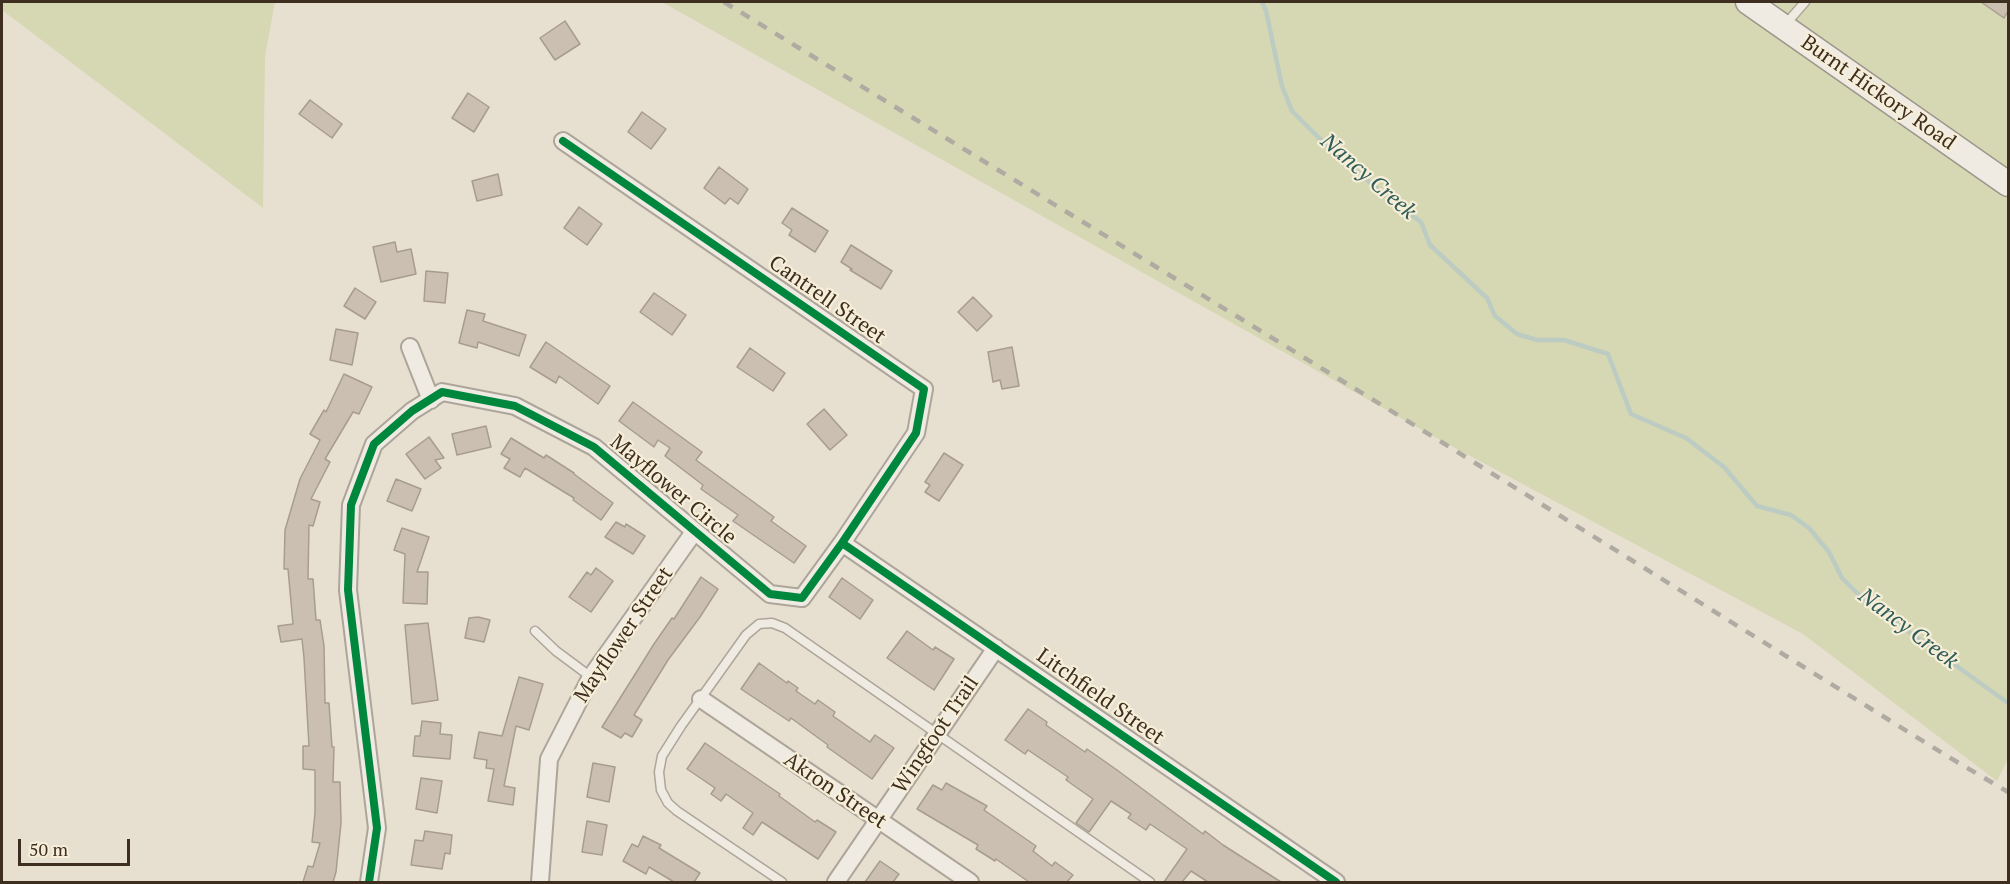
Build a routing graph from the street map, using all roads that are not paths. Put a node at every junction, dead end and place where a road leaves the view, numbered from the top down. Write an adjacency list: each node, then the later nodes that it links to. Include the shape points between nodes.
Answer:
1 (1748, 2): 3 (main road, Burnt Hickory Road)
2 (1805, 2): 3 (lane)
3 (1784, 27): 5 (main road, Burnt Hickory Road)
4 (563, 141): 9 (street, Cantrell Street, via 924,389 916,433)
5 (2008, 184)
6 (410, 346): 7 (street)
7 (431, 400): 8 (street, Mayflower Circle, via 442,392 515,406 594,447); 16 (street, Mayflower Circle, via 374,444 351,505 348,590 377,828)
8 (694, 532): 9 (street, Mayflower Circle, via 770,594 802,598); 12 (street, Mayflower Street)
9 (842, 543): 11 (street, Litchfield Street)
10 (535, 631): 12 (lane)
11 (996, 648): 14 (street, Wingfoot Trail); 22 (street, Litchfield Street)
12 (591, 677): 17 (street, Mayflower Street, via 549,759)
13 (700, 699): 14 (lane, via 746,635 759,624 772,623 785,628); 15 (street, Akron Street); 18 (lane, via 662,756 661,790 677,811)
14 (935, 734): 15 (street, Wingfoot Trail); 21 (lane)
15 (878, 821): 19 (street, Wingfoot Trail); 20 (street, Akron Street)
16 (369, 882)
17 (540, 882)
18 (782, 882)
19 (836, 882)
20 (970, 882)
21 (1150, 882)
22 (1336, 882)

